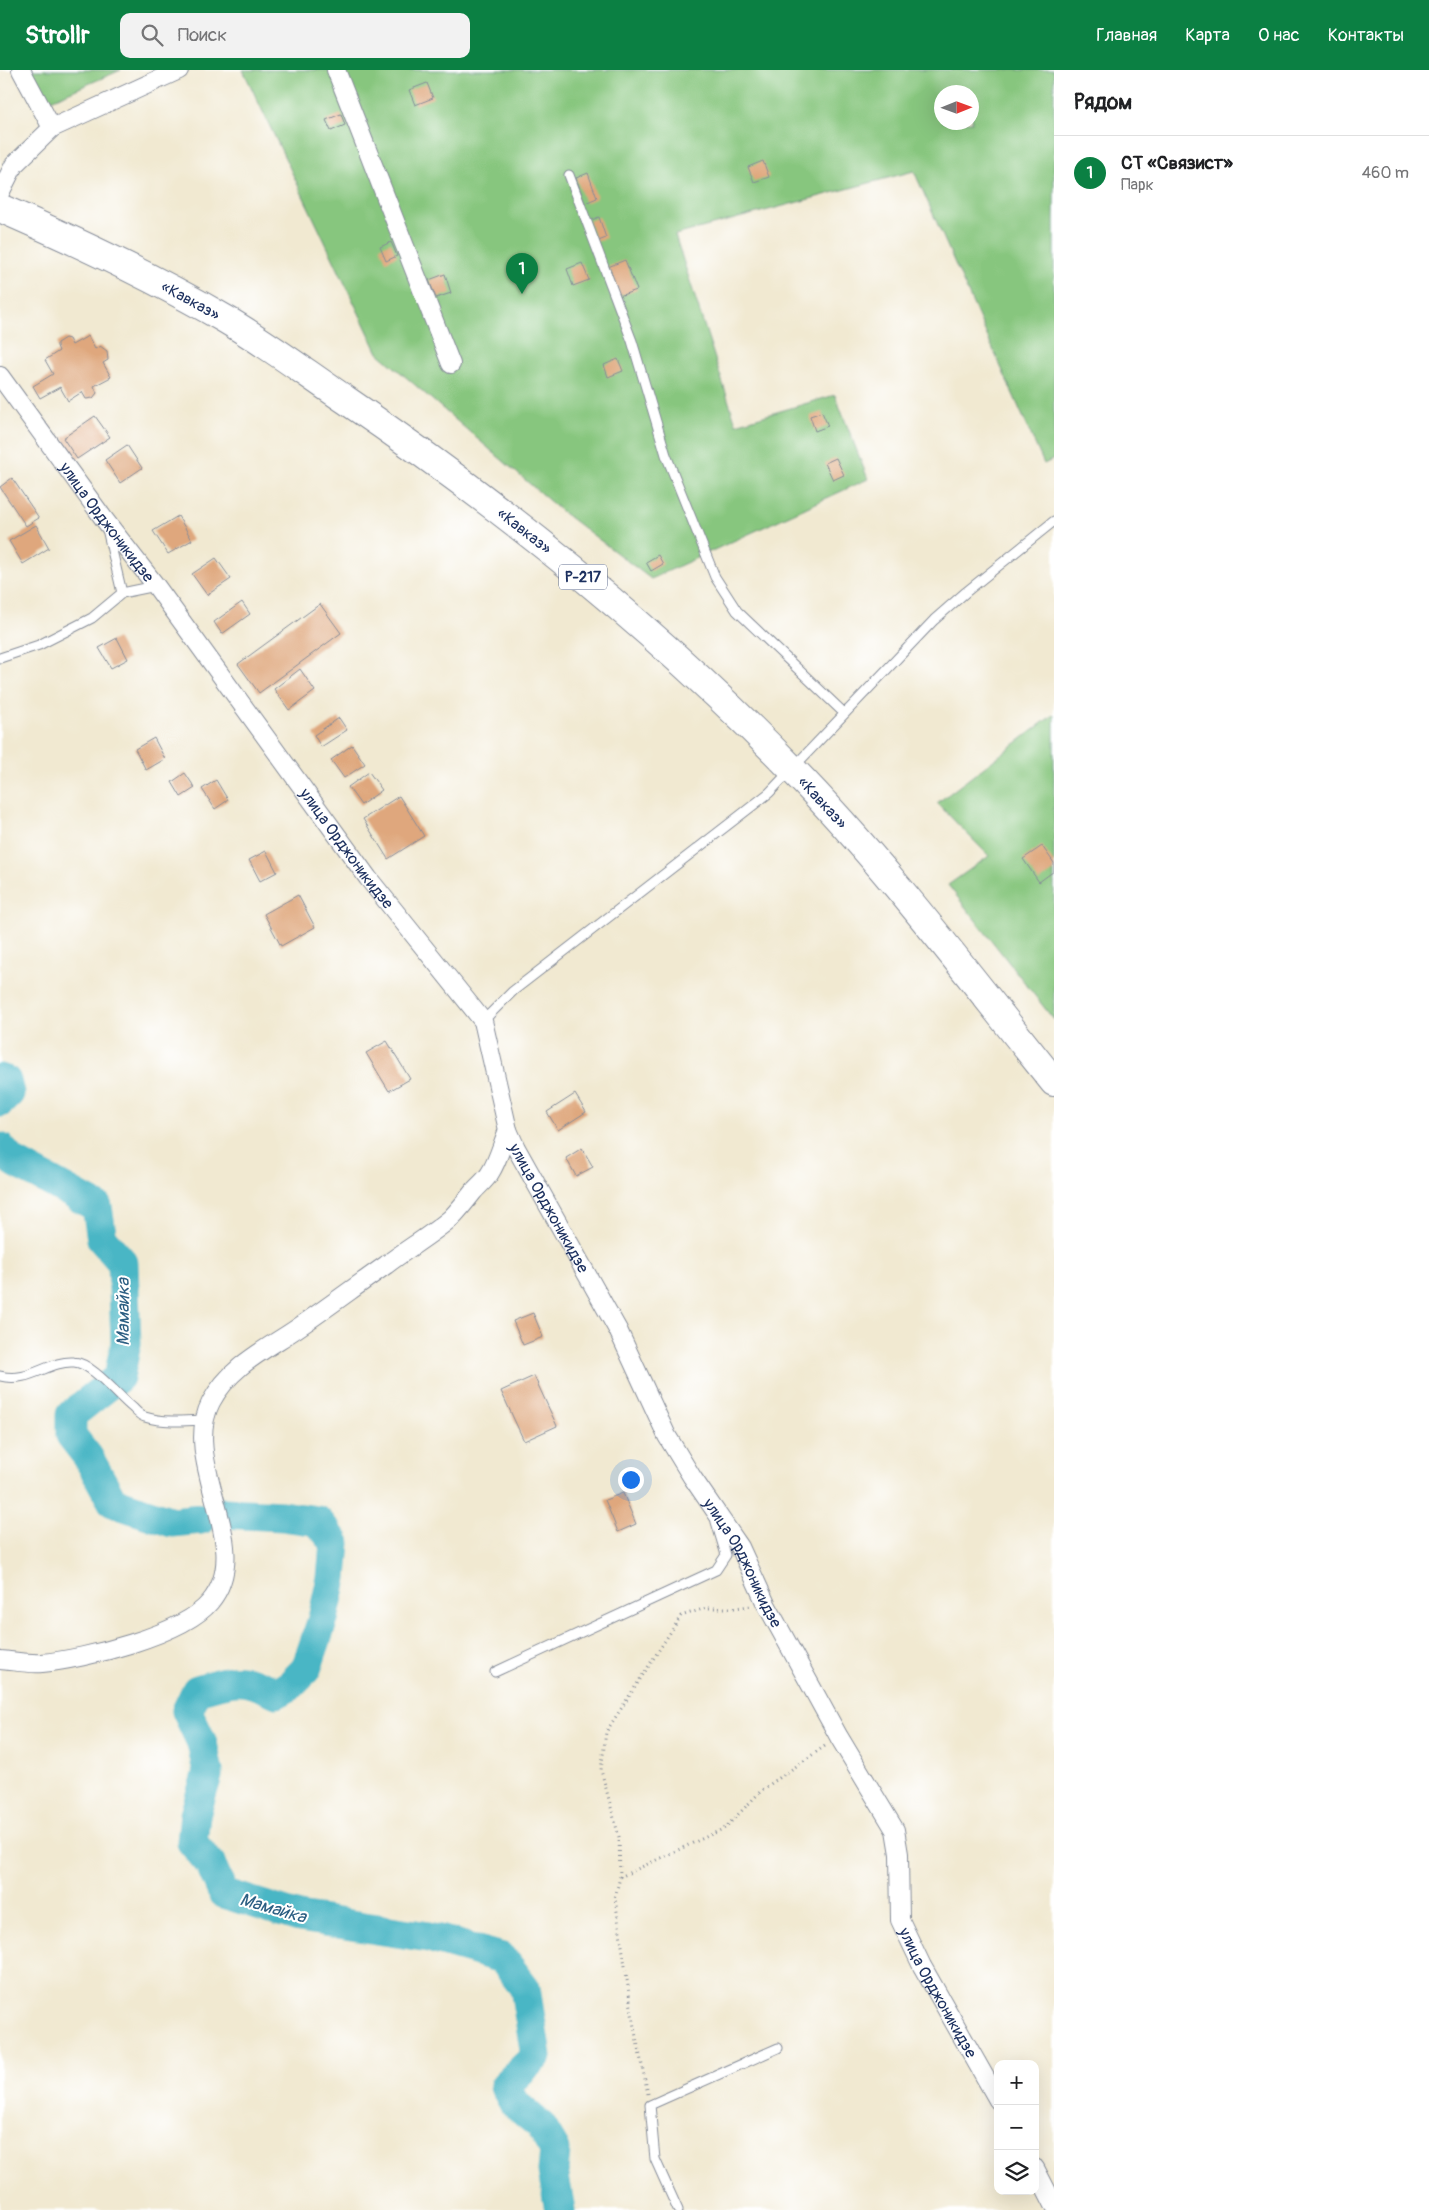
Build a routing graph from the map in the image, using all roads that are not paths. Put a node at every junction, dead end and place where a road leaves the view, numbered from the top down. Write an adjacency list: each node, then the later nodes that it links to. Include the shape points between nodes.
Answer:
1 (21, 70): 5 (street)
2 (179, 70): 4 (street)
3 (336, 70): 9 (street)
4 (159, 74): 5 (street)
5 (52, 128): 7 (street, via 14,165)
6 (569, 175): 16 (lane, via 632,341 666,455 715,577 737,611)
7 (0, 193)
8 (0, 208): 17 (highway, «Кавказ» / Р-217, via 160,283 228,320 414,446 529,533 637,622 714,691)
9 (451, 364)
10 (0, 376): 11 (street, улица Орджоникидзе)
11 (104, 519): 13 (street, улица Орджоникидзе); 14 (lane)
12 (1054, 521): 16 (lane, via 934,620)
13 (156, 586): 14 (lane); 18 (street, улица Орджоникидзе, via 368,878)
14 (122, 593): 15 (lane, via 92,618 38,645)
15 (0, 658)
16 (844, 713): 17 (lane)
17 (792, 768): 18 (lane, via 769,793 513,990); 19 (highway, «Кавказ» / Р-217, via 881,866)
18 (483, 1021): 20 (street, улица Орджоникидзе)
19 (1054, 1082)
20 (508, 1130): 22 (street, via 490,1174 451,1218 298,1328 238,1366 211,1402); 23 (street, улица Орджоникидзе, via 618,1330 667,1436)
21 (0, 1376): 22 (lane, via 31,1376 59,1364 74,1362 88,1366 143,1417 170,1421)
22 (205, 1420): 24 (street, via 206,1467 223,1535 225,1561 222,1582 210,1603 174,1626 118,1648 77,1659 39,1663)
23 (712, 1507): 25 (lane, via 726,1555 716,1570); 27 (street, улица Орджоникидзе, via 740,1547 766,1604 839,1737 895,1830 899,1854 900,1920 922,1966)
24 (0, 1660)
25 (495, 1672)
26 (778, 2048): 30 (lane, via 650,2105 655,2160)
27 (994, 2093)
28 (1039, 2176): 29 (street)
29 (1054, 2205)
30 (678, 2210)

